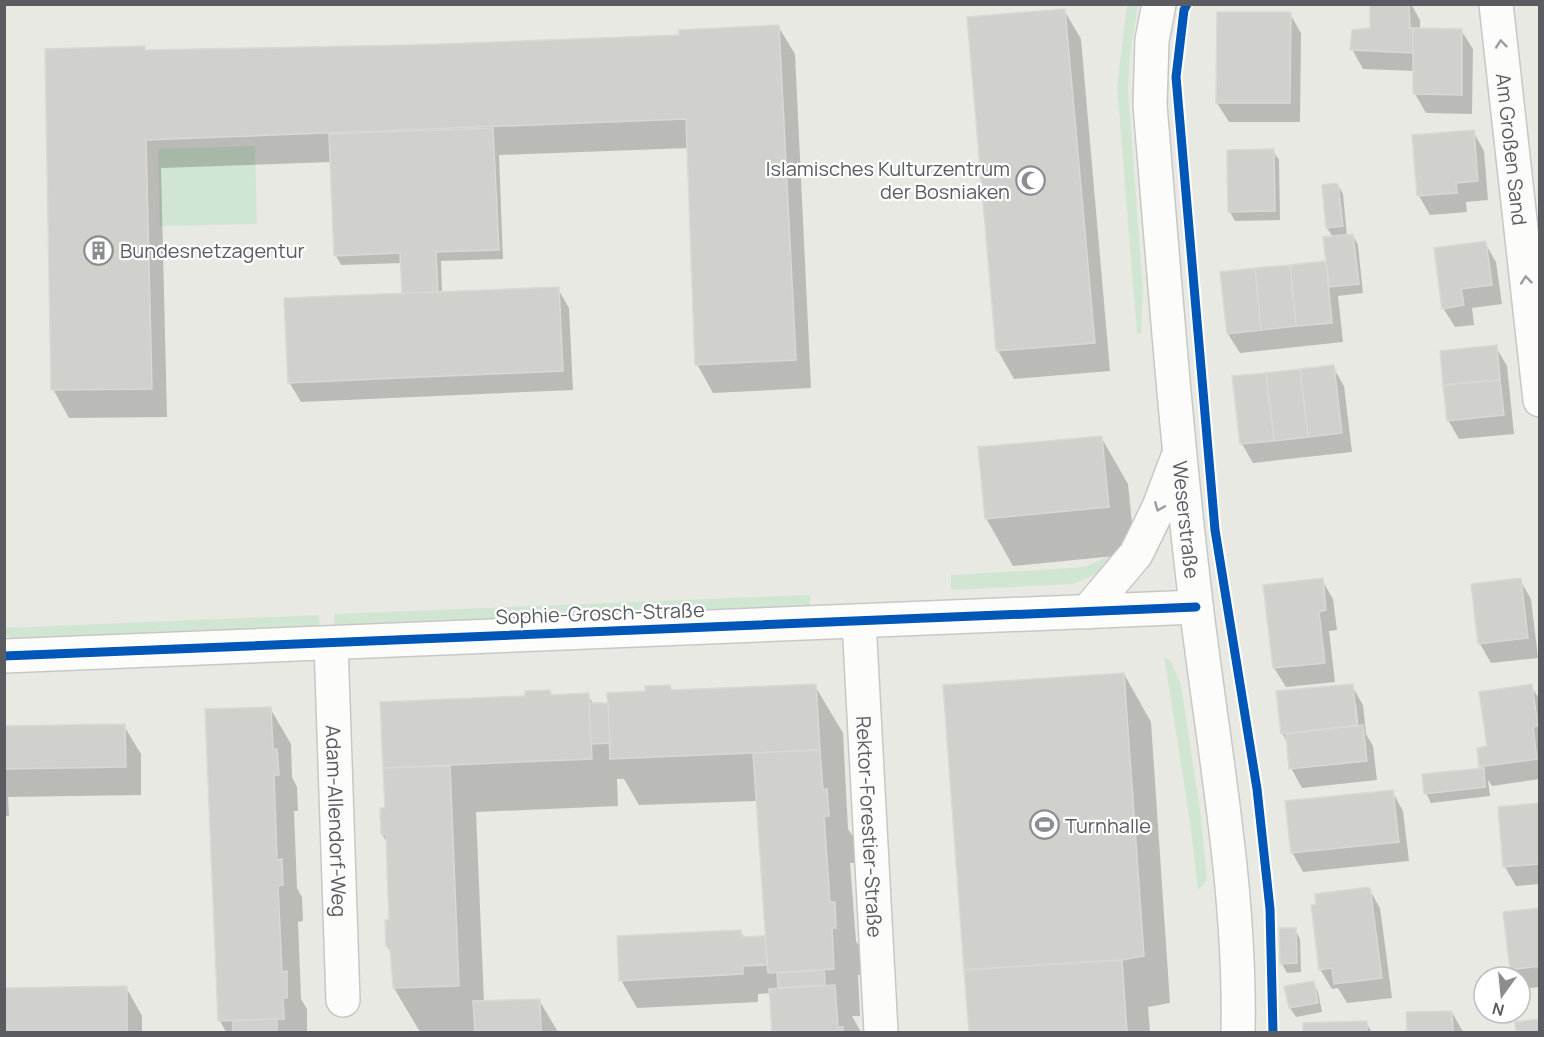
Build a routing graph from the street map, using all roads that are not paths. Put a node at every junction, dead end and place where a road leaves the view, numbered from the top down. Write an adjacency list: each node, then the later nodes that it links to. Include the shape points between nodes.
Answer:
1 (1159, 4): 4 (street, Weserstraße, via 1152,40 1150,105)
2 (1496, 4): 3 (street, Am Großen Sand, one-way to 2)
3 (1539, 400)
4 (1179, 452): 5 (street, Weserstraße); 6 (street, one-way to 6, via 1136,554)
5 (1196, 607): 6 (street, Sophie-Grosch-Straße); 12 (street, Weserstraße, via 1226,825)
6 (1087, 612): 7 (street, Sophie-Grosch-Straße)
7 (859, 621): 8 (street, Sophie-Grosch-Straße); 11 (street, Rektor-Forestier-Straße)
8 (331, 643): 9 (street, Sophie-Grosch-Straße); 10 (street, Adam-Allendorf-Weg)
9 (4, 656)
10 (343, 1000)
11 (881, 1032)
12 (1238, 1032)

